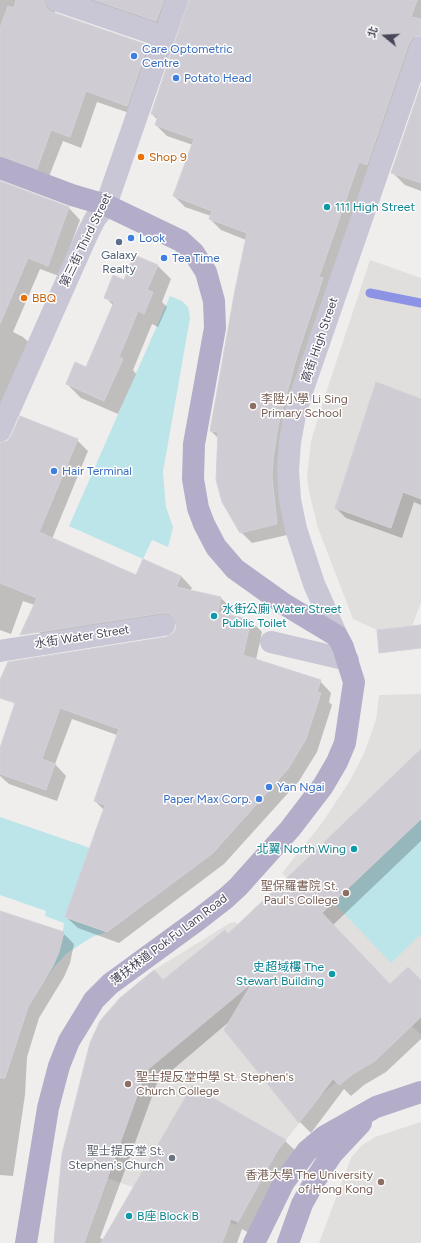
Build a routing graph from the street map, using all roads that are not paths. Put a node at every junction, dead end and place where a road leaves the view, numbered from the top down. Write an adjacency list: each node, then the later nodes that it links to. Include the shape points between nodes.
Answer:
1 (56, 0): 3 (street)
2 (177, 0): 3 (street, 第三街 Third Street)
3 (164, 37): 6 (street, 第三街 Third Street)
4 (421, 48): 9 (street, 高街 High Street, via 303,389 290,442 290,500 296,529 314,584)
5 (0, 168): 6 (main road, 薄扶林道 Pok Fu Lam Road)
6 (106, 205): 7 (street, 第三街 Third Street, via 94,219); 9 (main road, 薄扶林道 Pok Fu Lam Road, via 180,241 194,253 206,272 214,301 215,328 194,444 193,479 198,508 216,547 246,578)
7 (0, 431)
8 (164, 625): 11 (street, 水街 Water Street)
9 (336, 636): 12 (main road, 薄扶林道 Pok Fu Lam Road)
10 (271, 642): 12 (street)
11 (0, 651)
12 (348, 660): 16 (main road, 薄扶林道 Pok Fu Lam Road, via 354,682 345,743 323,786 290,829 226,898 110,984 94,1000 69,1041 58,1066 48,1108)
13 (421, 1092): 14 (main road)
14 (376, 1107): 15 (main road, via 325,1136 307,1151 284,1182); 17 (main road, via 324,1166 302,1204)
15 (254, 1242)
16 (26, 1243)
17 (288, 1243)

